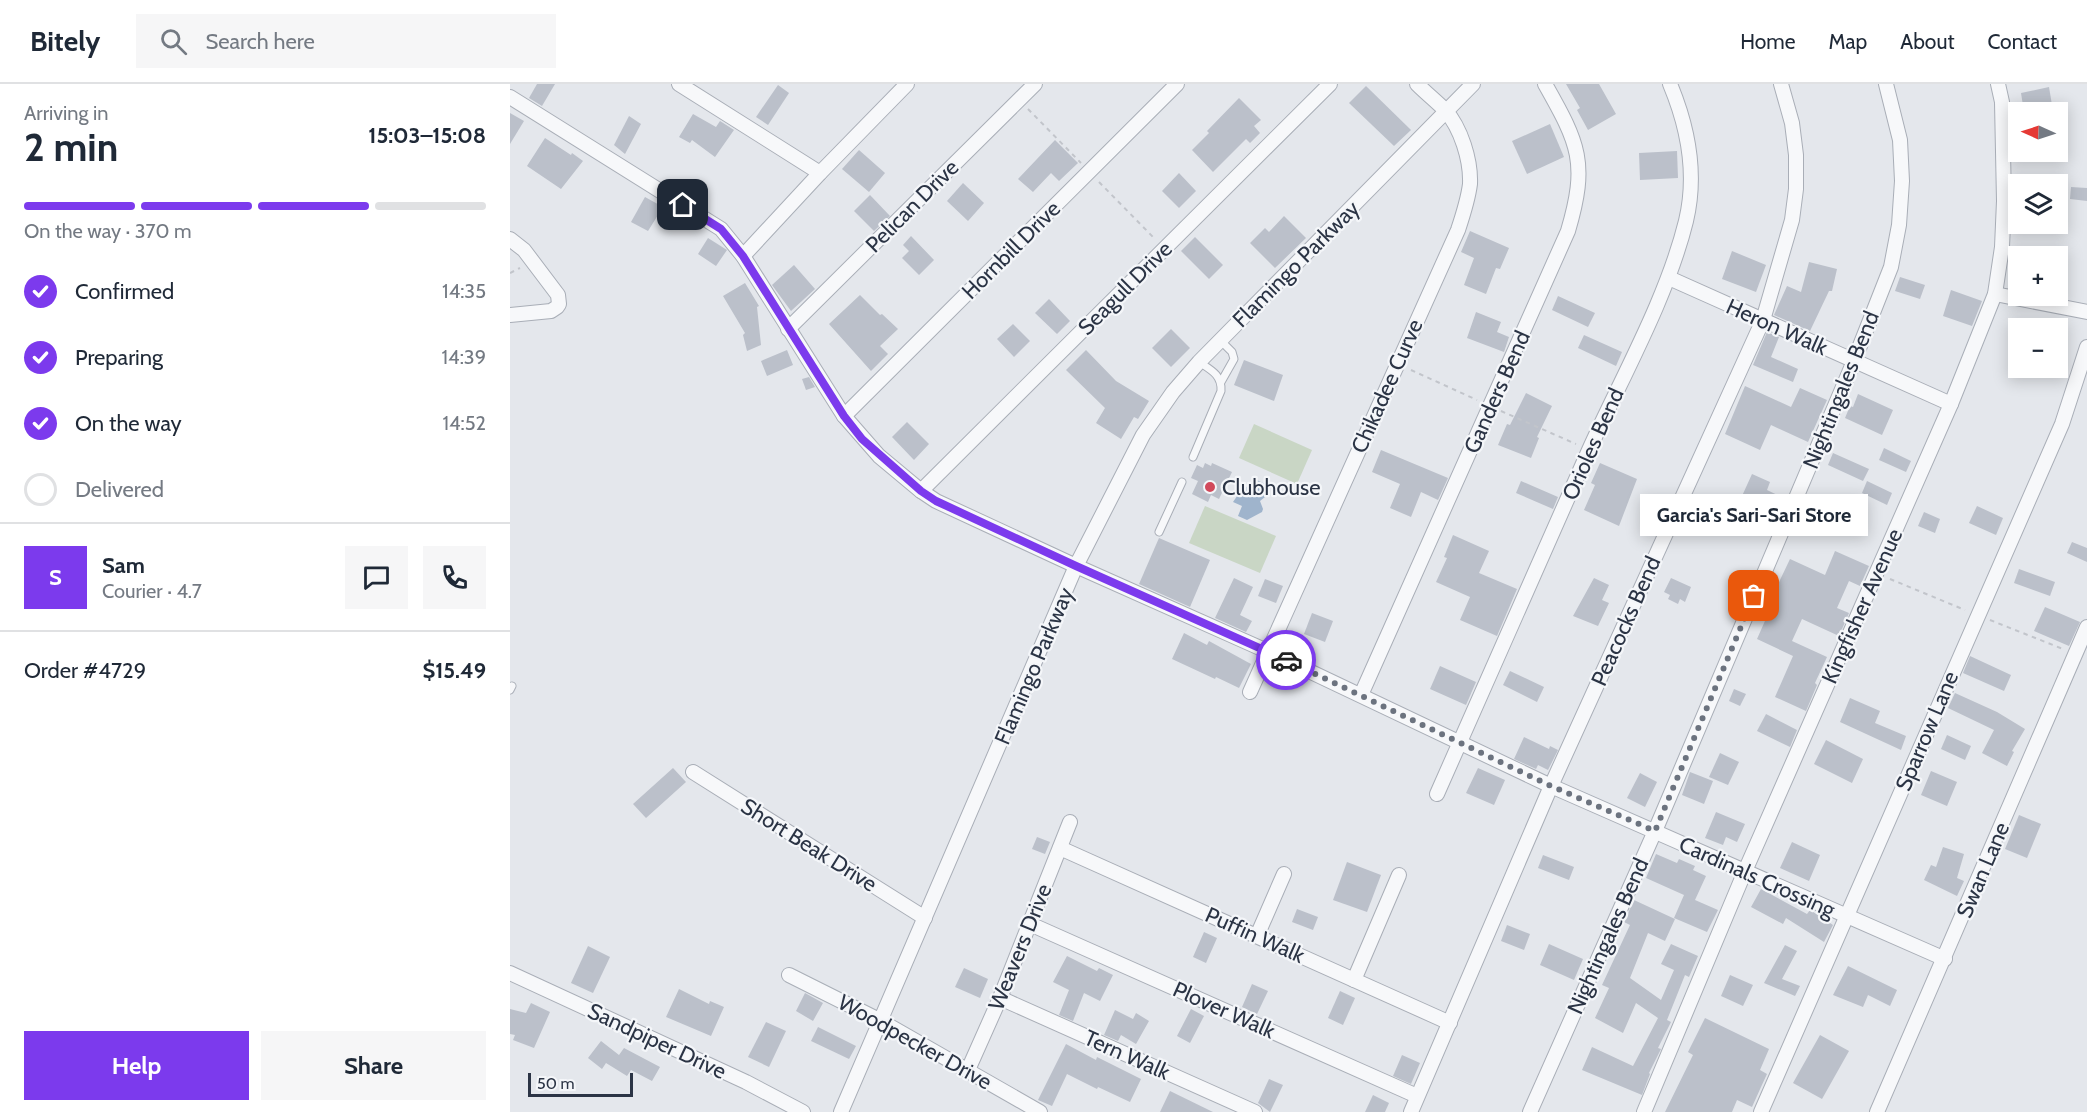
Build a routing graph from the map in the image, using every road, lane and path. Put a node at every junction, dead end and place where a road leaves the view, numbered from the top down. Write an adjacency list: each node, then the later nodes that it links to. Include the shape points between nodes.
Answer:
1 (679, 84): 16 (street)
2 (887, 84): 13 (street)
3 (1035, 84): 24 (street, Pelican Drive)
4 (1178, 84): 31 (street, Hornbill Drive)
5 (1330, 84): 34 (street, Seagull Drive)
6 (1417, 84): 15 (street, Chikadee Curve)
7 (1473, 84): 15 (street, Flamingo Parkway)
8 (1545, 84): 40 (street, Ganders Bend, via 1577,149 1580,174 1568,231)
9 (1670, 84): 19 (street, Orioles Bend, via 1687,133 1690,191)
10 (1781, 84): 23 (street, Peacocks Bend, via 1792,123 1796,189 1792,220)
11 (1886, 84): 27 (street, Nightingales Bend, via 1900,140 1899,225 1891,267)
12 (1998, 84): 20 (street, Kingfisher Avenue, via 2002,102 2004,201)
13 (903, 88): 16 (street)
14 (510, 98): 18 (street, Cardinals Crossing, via 721,229)
15 (1446, 111): 25 (street, Flamingo Parkway); 38 (street, Chikadee Curve, via 1468,158 1470,183 1466,206)
16 (820, 172): 18 (street)
17 (510, 238): 22 (street, via 524,250 559,299 551,311)
18 (743, 256): 24 (street, Cardinals Crossing)
19 (1669, 278): 23 (street, Heron Walk); 41 (street, Orioles Bend)
20 (1995, 294): 21 (street); 30 (street, Kingfisher Avenue)
21 (2087, 312)
22 (510, 315)
23 (1763, 320): 27 (street, Heron Walk); 43 (street, Peacocks Bend)
24 (788, 328): 31 (street, Cardinals Crossing)
25 (1220, 340): 28 (street, Flamingo Parkway); 29 (lane, via 1234,359)
26 (2087, 348): 51 (street, Sparrow Lane, via 2062,424)
27 (1854, 361): 30 (street, Heron Walk); 46 (street, Nightingales Bend)
28 (1199, 362): 29 (lane, via 1218,375); 36 (street, Flamingo Parkway, via 1143,435)
29 (1221, 382): 32 (lane, via 1221,391)
30 (1951, 404): 48 (street, Kingfisher Avenue)
31 (844, 416): 34 (street, Cardinals Crossing, via 879,456)
32 (1193, 457)
33 (1182, 482): 35 (lane)
34 (921, 491): 36 (street, Cardinals Crossing)
35 (1160, 532)
36 (1076, 566): 38 (street, Cardinals Crossing); 52 (street, Flamingo Parkway)
37 (2087, 627): 55 (street, Swan Lane)
38 (1269, 652): 39 (street, Chikadee Curve); 40 (street, Cardinals Crossing)
39 (1250, 692)
40 (1361, 695): 41 (street, Cardinals Crossing)
41 (1460, 742): 43 (street, Cardinals Crossing); 44 (street, Orioles Bend)
42 (693, 772): 52 (street, Short Beak Drive)
43 (1551, 786): 46 (street, Cardinals Crossing); 61 (street, Peacocks Bend)
44 (1437, 794)
45 (1070, 822): 47 (street, Weavers Drive)
46 (1655, 831): 48 (street, Cardinals Crossing); 69 (street, Nightingales Bend)
47 (1060, 848): 53 (street, Weavers Drive); 54 (street, Puffin Walk)
48 (1745, 872): 51 (street, Cardinals Crossing); 70 (street, Kingfisher Avenue)
49 (1284, 874): 54 (street)
50 (1399, 875): 58 (street)
51 (1848, 917): 55 (street, Cardinals Crossing); 71 (street, Sparrow Lane)
52 (926, 918): 60 (street, Flamingo Parkway)
53 (1030, 924): 59 (street, Weavers Drive); 63 (street, Plover Walk)
54 (1257, 936): 58 (street, Puffin Walk)
55 (1945, 959): 72 (street, Swan Lane)
56 (510, 973): 64 (street, Sandpiper Drive)
57 (789, 975): 60 (street, Woodpecker Drive)
58 (1354, 980): 61 (street, Puffin Walk)
59 (1000, 998): 62 (street, Weavers Drive); 67 (street, Tern Walk)
60 (879, 1020): 62 (street, Woodpecker Drive); 65 (street, Flamingo Parkway)
61 (1450, 1023): 63 (street, Peacocks Bend)
62 (968, 1070): 66 (street, Woodpecker Drive)
63 (1417, 1096): 68 (street, Peacocks Bend)
64 (803, 1112)
65 (841, 1112)
66 (1040, 1112)
67 (1255, 1112)
68 (1411, 1112)
69 (1530, 1112)
70 (1644, 1112)
71 (1761, 1112)
72 (1877, 1112)

